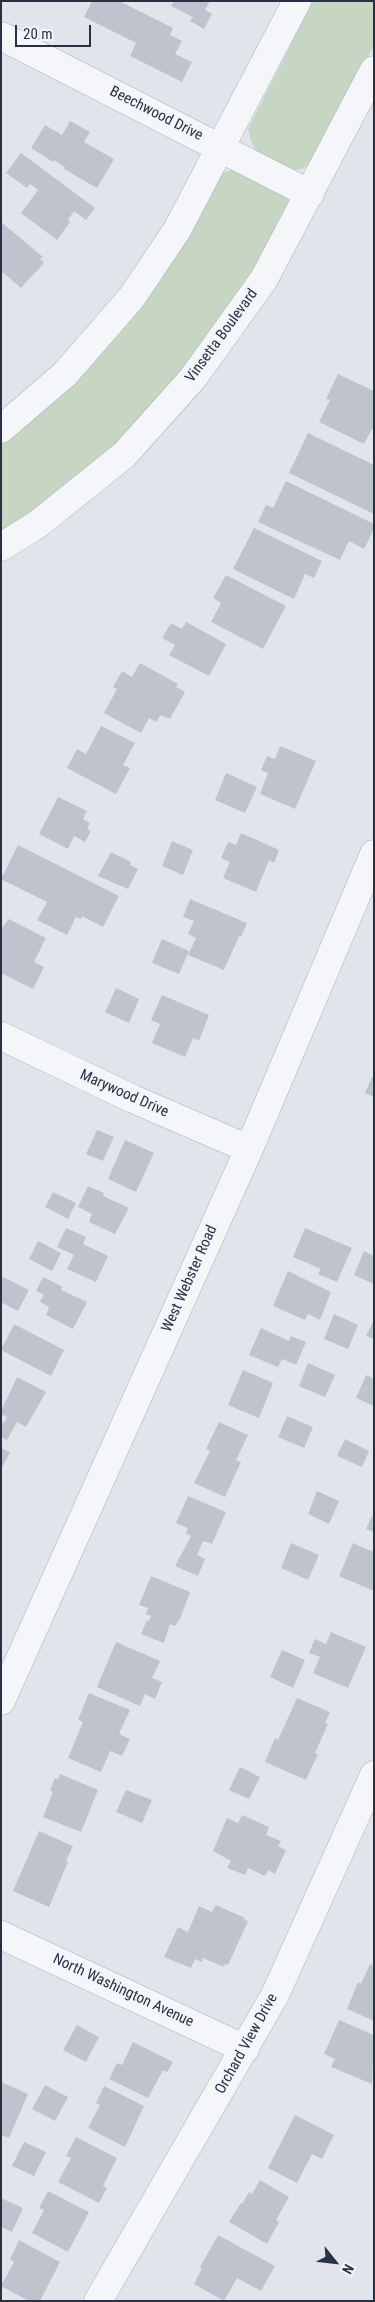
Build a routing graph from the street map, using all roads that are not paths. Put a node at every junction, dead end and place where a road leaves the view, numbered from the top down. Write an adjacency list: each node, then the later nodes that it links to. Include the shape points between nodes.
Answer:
1 (297, 1): 4 (street)
2 (1, 36): 4 (street, Beechwood Drive)
3 (374, 70): 5 (street, Vinsetta Boulevard)
4 (222, 147): 5 (street, Beechwood Drive); 6 (street, via 177,230 132,297 65,374)
5 (310, 194): 7 (street, Vinsetta Boulevard, via 264,279 193,378 124,455 38,524)
6 (1, 429)
7 (1, 547)
8 (374, 854): 10 (street, West Webster Road)
9 (1, 1036): 10 (street, Marywood Drive, via 133,1099)
10 (249, 1149): 11 (street, West Webster Road)
11 (1, 1701)
12 (374, 1775): 14 (street, Orchard View Drive, via 288,1968)
13 (1, 1935): 14 (street, North Washington Avenue)
14 (245, 2049): 15 (street, Orchard View Drive)
15 (98, 2301)

